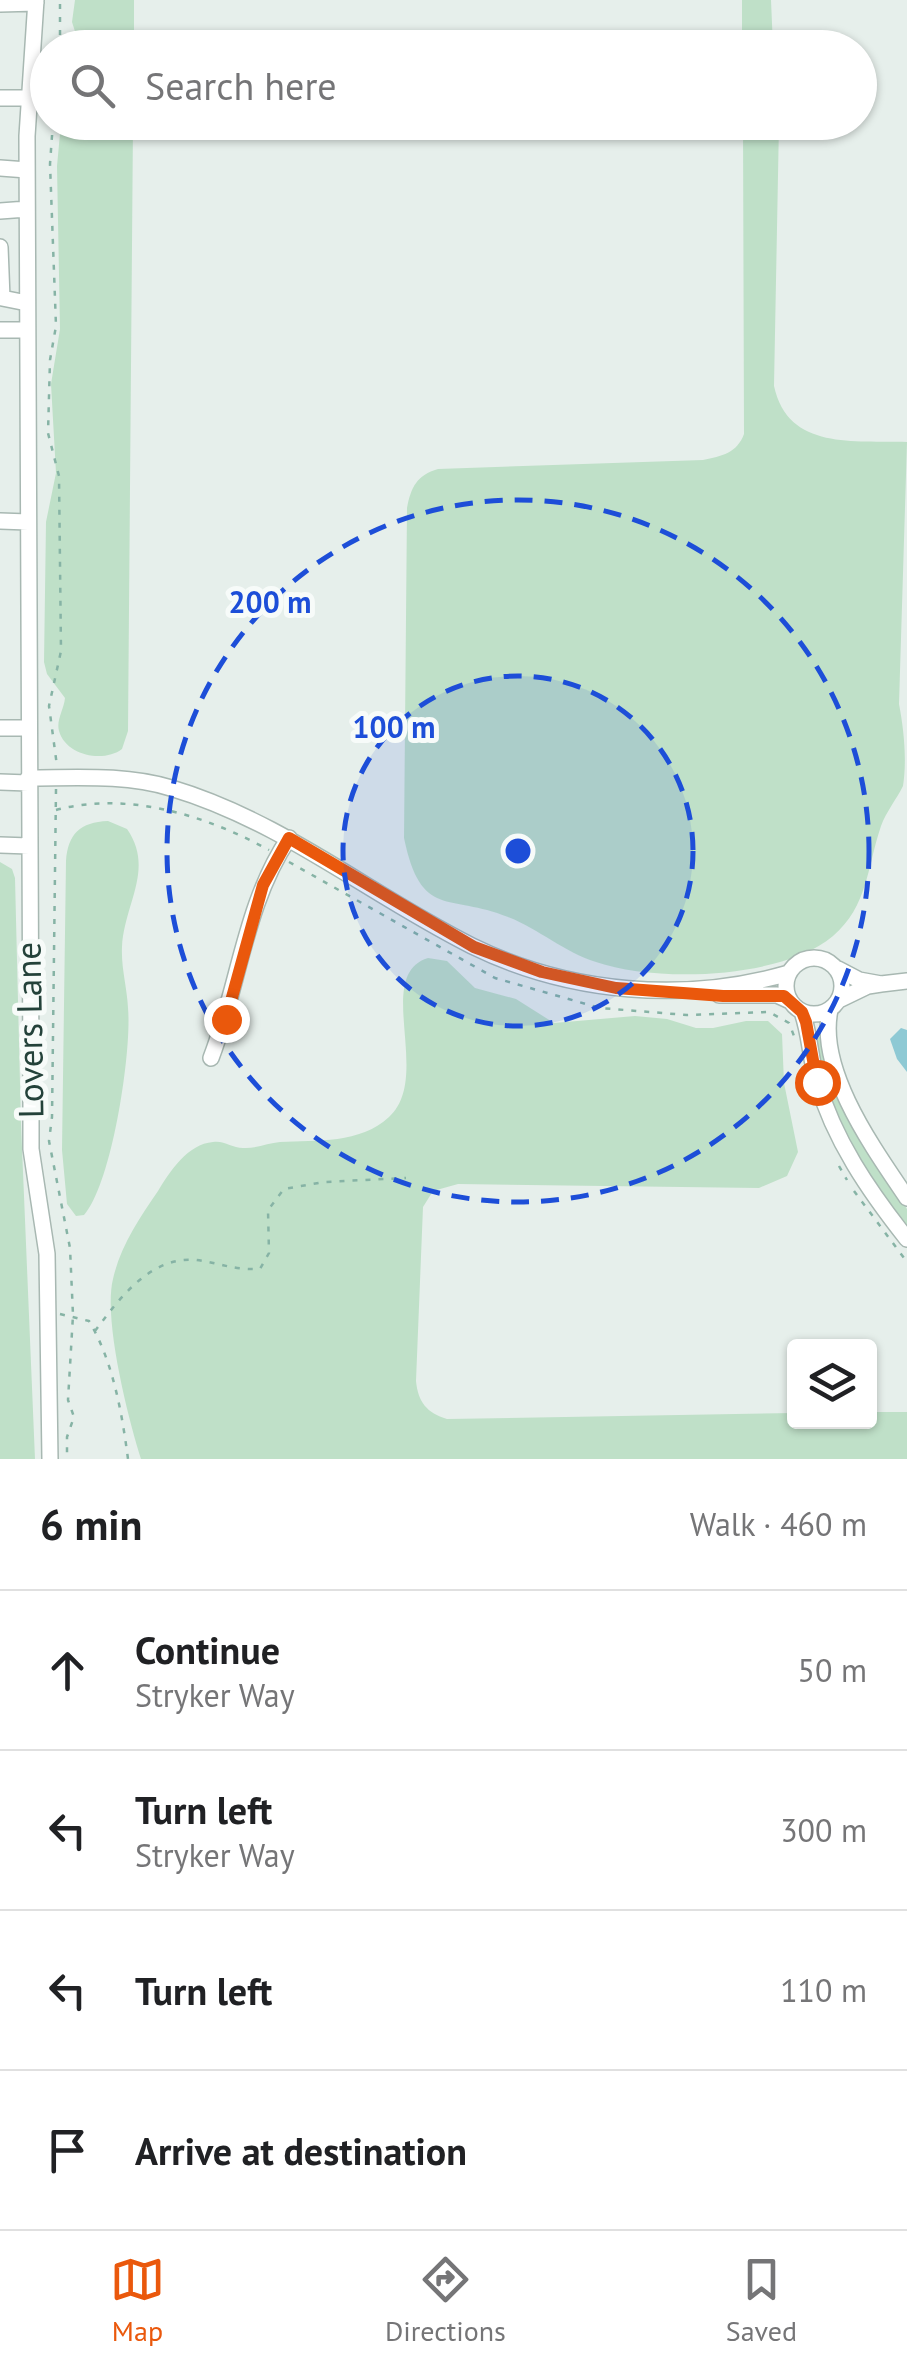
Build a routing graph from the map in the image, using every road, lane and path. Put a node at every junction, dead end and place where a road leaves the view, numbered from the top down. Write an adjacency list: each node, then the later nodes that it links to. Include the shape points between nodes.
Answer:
1 (60, 0): 5 (path)
2 (36, 2): 3 (street); 4 (street, Lovers Lane)
3 (0, 4)
4 (34, 30)
5 (60, 30)
6 (0, 98): 7 (street)
7 (30, 98): 10 (street, Lovers Lane)
8 (52, 140): 22 (path, via 56,326 48,433 60,476 61,651 49,706)
9 (0, 168): 10 (street)
10 (27, 170): 11 (street, Lovers Lane)
11 (27, 209): 12 (street); 15 (street, Lovers Lane)
12 (0, 211)
13 (0, 247): 14 (street)
14 (1, 299): 15 (street)
15 (27, 303): 17 (street, Lovers Lane)
16 (0, 330): 17 (street)
17 (27, 330): 19 (street, Lovers Lane)
18 (0, 520): 19 (street)
19 (28, 522): 21 (street, Lovers Lane)
20 (0, 728): 21 (street)
21 (28, 728): 23 (street, Lovers Lane)
22 (57, 760)
23 (28, 780): 24 (street); 26 (street, via 104,777 170,788); 28 (street, Lovers Lane)
24 (0, 782)
25 (56, 804): 41 (path, via 49,1141 70,1248)
26 (289, 838): 33 (street, via 502,958 590,984); 36 (street, via 263,885)
27 (0, 845): 28 (street)
28 (28, 846): 40 (street, Lovers Lane, via 32,1149 48,1254)
29 (835, 967): 30 (street, via 811,958); 32 (street); 34 (street, via 842,983)
30 (789, 973): 33 (street); 35 (street, via 787,992)
31 (907, 980): 32 (street)
32 (881, 984): 34 (street)
33 (700, 992): 35 (street, via 777,995)
34 (835, 1005): 35 (street, via 817,1014); 38 (street, via 828,1039 839,1078)
35 (796, 1006): 39 (street, via 830,1118 858,1172)
36 (211, 1058)
37 (406, 1178): 42 (path, via 284,1189 268,1210 270,1253 260,1270 194,1260 165,1264 124,1292)
38 (907, 1198)
39 (907, 1238)
40 (48, 1314): 41 (path); 43 (street, Lovers Lane)
41 (73, 1315): 42 (path); 44 (path, via 68,1400 74,1417)
42 (95, 1331): 45 (path)
43 (50, 1459)
44 (67, 1459)
45 (128, 1459)

